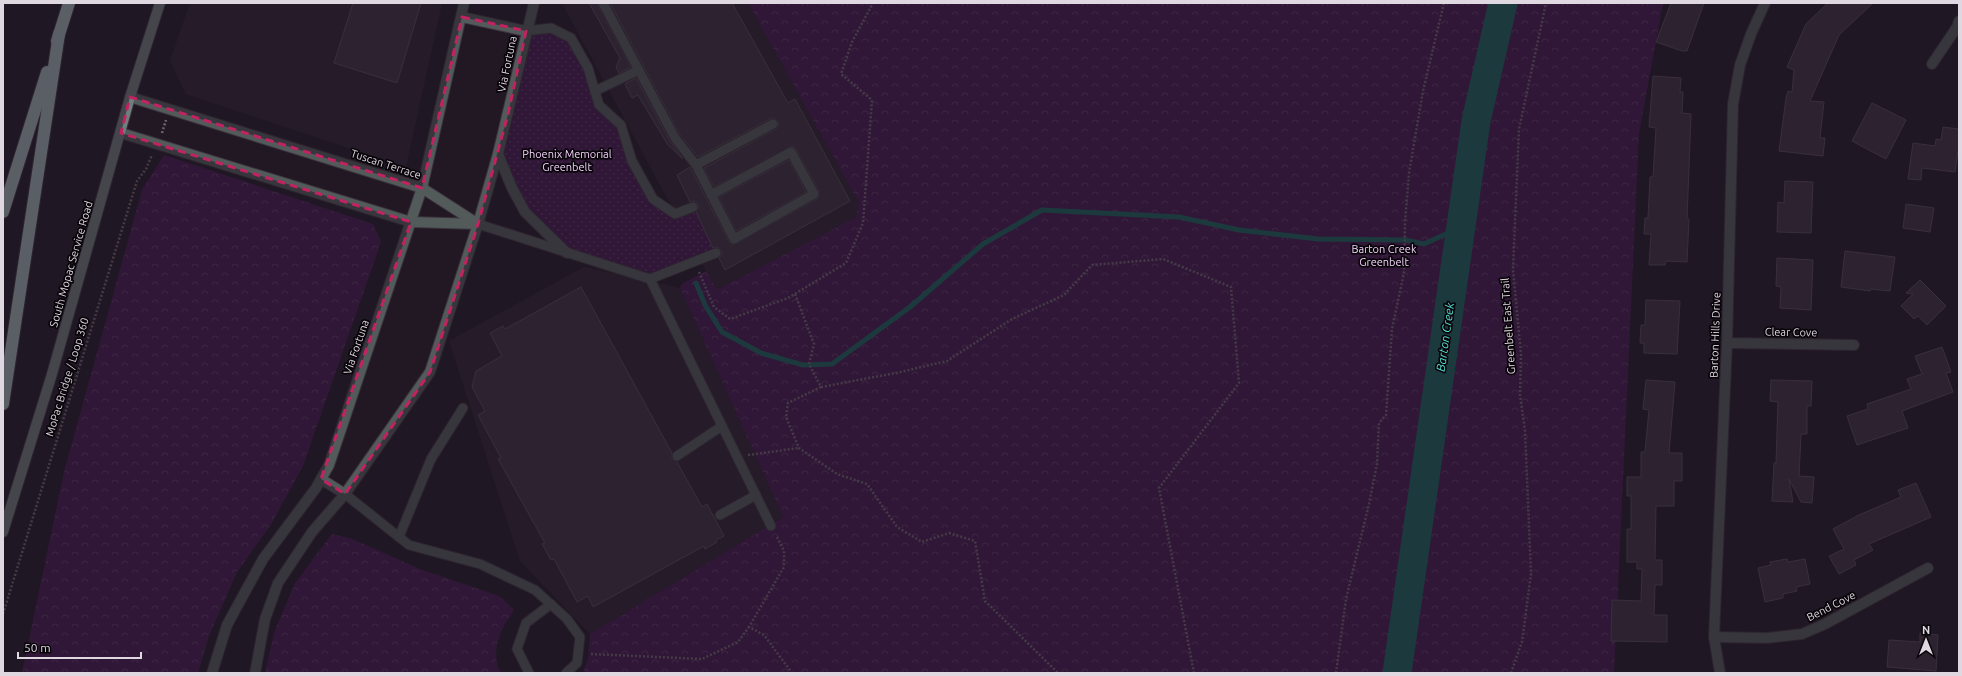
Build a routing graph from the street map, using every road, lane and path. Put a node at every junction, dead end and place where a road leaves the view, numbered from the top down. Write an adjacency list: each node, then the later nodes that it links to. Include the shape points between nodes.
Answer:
1 (69, 3): 12 (highway)
2 (160, 3): 16 (main road, South Mopac Service Road)
3 (464, 3): 9 (street, Via Fortuna)
4 (534, 3): 11 (street, Via Fortuna)
5 (603, 3): 14 (lane)
6 (1444, 3): 63 (path, via 1423,91 1409,173 1404,273 1392,330 1386,415 1379,423 1377,464 1370,504 1346,599)
7 (1546, 3): 64 (path, Greenbelt East Trail, via 1519,129 1513,270 1521,355 1520,395 1525,431 1531,574 1522,642)
8 (1765, 3): 34 (street, Barton Hills Drive, via 1740,65 1733,104)
9 (462, 17): 11 (street); 24 (street, Via Fortuna)
10 (1959, 21): 13 (street)
11 (526, 31): 15 (lane, via 551,28 571,38 588,68); 22 (street, Via Fortuna)
12 (59, 34): 27 (highway); 37 (highway)
13 (1932, 64)
14 (639, 70): 15 (lane); 23 (lane, via 675,138)
15 (595, 91): 26 (lane, via 599,105 621,125 632,161 653,199 675,214)
16 (130, 97): 19 (main road, South Mopac Service Road); 24 (street, Tuscan Terrace)
17 (168, 114): 20 (path)
18 (773, 124): 23 (lane)
19 (120, 133): 28 (street); 48 (main road, South Mopac Service Road, via 52,374)
20 (162, 133)
21 (154, 151): 52 (path, MoPac Bridge / Loop 360, via 137,181)
22 (498, 154): 29 (street, Via Fortuna); 30 (street, via 525,212)
23 (696, 165): 25 (lane)
24 (422, 188): 28 (street, Via Fortuna); 29 (street, Tuscan Terrace)
25 (711, 195): 25 (lane, via 734,238 814,194 792,152)
26 (693, 208)
27 (3, 212)
28 (411, 222): 29 (street); 43 (street, Via Fortuna, via 329,465)
29 (478, 224): 30 (lane); 44 (street, Via Fortuna, via 430,372)
30 (567, 253): 32 (lane)
31 (716, 253): 32 (lane)
32 (650, 279): 39 (lane)
33 (795, 294): 36 (path, via 814,344 808,364)
34 (1727, 343): 35 (street, Clear Cove); 54 (street, Barton Hills Drive)
35 (1854, 345)
36 (821, 387): 40 (path, via 788,403 786,417); 62 (path, via 947,361 1012,319 1064,295 1092,265 1164,260 1231,287 1239,383 1159,488)
37 (3, 404)
38 (463, 408): 49 (lane, via 431,459)
39 (722, 426): 41 (lane); 42 (lane)
40 (799, 448): 42 (path, via 750,454); 61 (path, via 837,474 867,484 897,527 922,542 949,533 975,541 985,601)
41 (676, 456)
42 (739, 460): 45 (lane)
43 (321, 479): 44 (street); 56 (street, Via Fortuna, via 263,559 227,625)
44 (345, 494): 49 (lane); 57 (street, Via Fortuna, via 312,532 278,583 265,619)
45 (756, 495): 46 (lane); 47 (lane)
46 (720, 515)
47 (771, 526): 53 (path, via 784,551 784,567)
48 (3, 532)
49 (399, 537): 51 (lane, via 409,545 480,564 535,590)
50 (1928, 568): 54 (street, Bend Cove, via 1802,634 1767,638)
51 (551, 604): 55 (lane, via 580,636); 58 (lane, via 526,623 517,649)
52 (3, 614)
53 (749, 627): 55 (path, via 738,642 702,659); 60 (path, via 764,635)
54 (1714, 637): 65 (street, Barton Hills Drive)
55 (578, 654): 59 (lane, via 577,663)
56 (212, 673)
57 (255, 673)
58 (529, 673)
59 (566, 673)
60 (792, 673)
61 (1058, 673)
62 (1194, 673)
63 (1336, 673)
64 (1511, 673)
65 (1720, 673)

